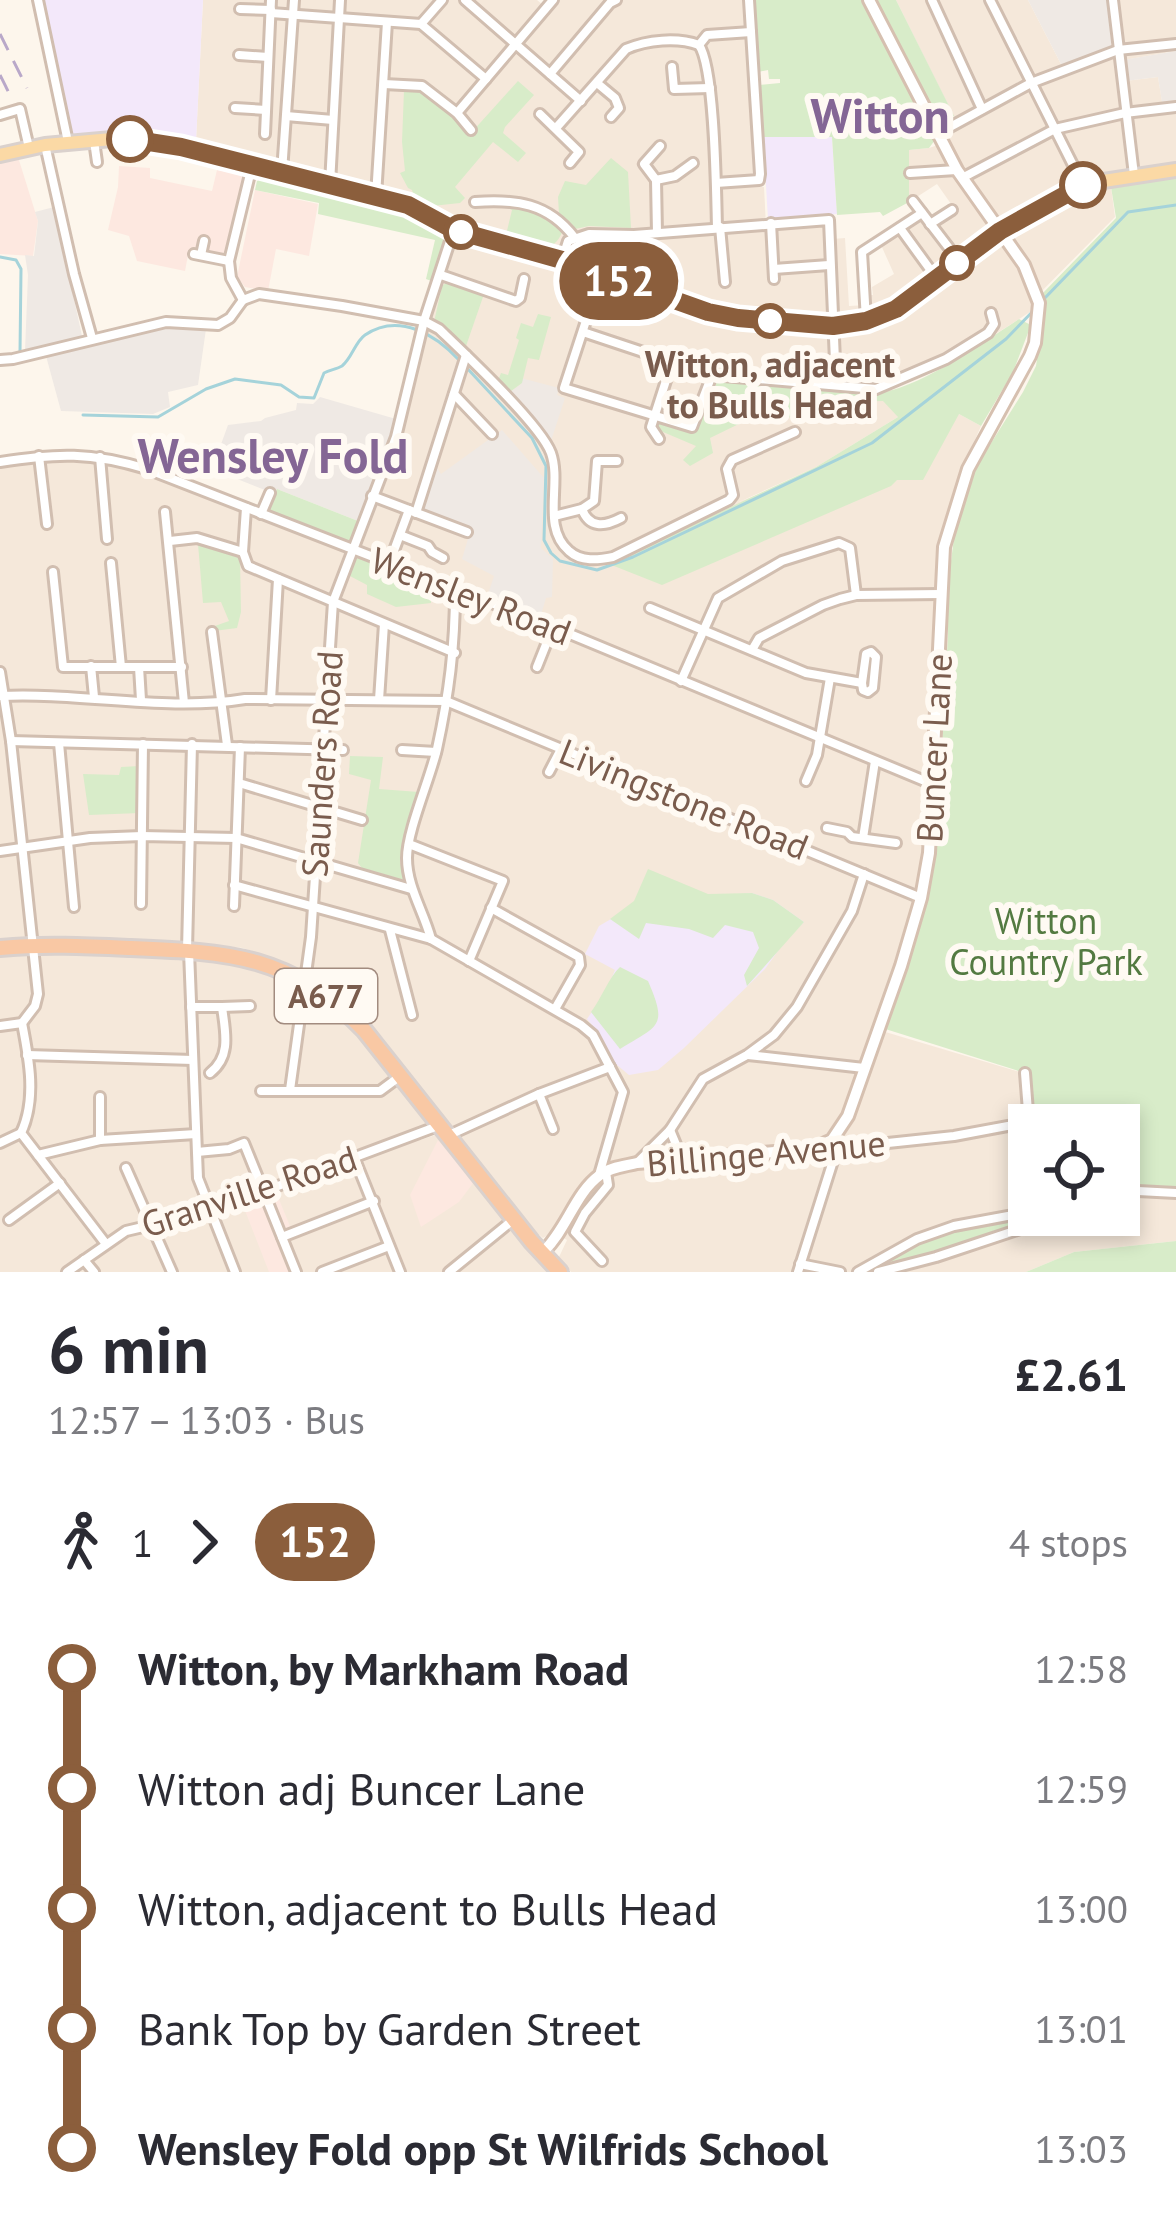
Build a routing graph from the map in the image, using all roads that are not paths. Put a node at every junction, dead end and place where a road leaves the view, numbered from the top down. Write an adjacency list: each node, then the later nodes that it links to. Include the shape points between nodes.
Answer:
1 (38, 0): 52 (street)
2 (294, 0): 16 (street)
3 (340, 0): 17 (street)
4 (442, 0): 19 (street)
5 (465, 0): 23 (street)
6 (538, 0): 13 (street)
7 (749, 0): 20 (street)
8 (869, 0): 50 (main road, Buncer Lane)
9 (990, 0): 31 (street)
10 (1113, 0): 24 (street)
11 (611, 1): 28 (street)
12 (934, 1): 37 (street)
13 (550, 4): 23 (street)
14 (271, 8): 15 (street); 16 (street); 26 (street)
15 (240, 9)
16 (293, 15): 17 (street); 43 (street)
17 (339, 19): 18 (street); 45 (street)
18 (387, 22): 19 (street); 32 (street)
19 (421, 24): 29 (street)
20 (751, 32): 22 (street, via 707,35); 68 (street, via 759,180)
21 (1176, 44): 24 (street)
22 (699, 45): 30 (street, via 635,45); 33 (street)
23 (517, 46): 28 (street); 29 (street)
24 (1118, 50): 31 (street); 39 (street)
25 (239, 55): 26 (street)
26 (268, 57): 38 (street)
27 (672, 67): 33 (street, via 674,89)
28 (550, 74): 34 (street)
29 (486, 79): 40 (street)
30 (597, 82): 34 (street); 44 (street, via 615,98)
31 (1031, 83): 37 (street); 47 (street)
32 (384, 84): 40 (street, via 422,86); 70 (street)
33 (710, 88): 68 (street)
34 (581, 101): 46 (street)
35 (1176, 107): 39 (street)
36 (235, 108): 38 (street)
37 (982, 109): 50 (street)
38 (266, 110): 49 (street)
39 (1125, 112): 47 (street); 65 (street)
40 (457, 113): 48 (street)
41 (540, 114): 46 (street)
42 (0, 115): 55 (street, via 20,110)
43 (286, 116): 45 (street); 62 (street)
44 (611, 117)
45 (333, 120): 67 (street)
46 (556, 128): 58 (street, via 579,152)
47 (1055, 129): 64 (street); 69 (street)
48 (472, 130)
49 (265, 134)
50 (937, 134): 64 (main road, Buncer Lane)
51 (94, 140): 52 (main road); 57 (street); 60 (main road, via 150,142)
52 (68, 142): 53 (main road)
53 (45, 145): 55 (main road); 99 (street)
54 (659, 146): 66 (street, via 644,164)
55 (29, 148): 56 (main road)
56 (0, 155)
57 (97, 161)
58 (570, 163)
59 (693, 163): 66 (street)
60 (252, 166): 62 (main road); 85 (street)
61 (1176, 170): 65 (main road)
62 (282, 173): 67 (main road)
63 (910, 173): 64 (street)
64 (960, 174): 80 (main road, Buncer Lane)
65 (1134, 175): 69 (main road)
66 (656, 180): 81 (street)
67 (330, 184): 70 (main road)
68 (716, 184): 77 (street)
69 (1083, 185): 80 (main road)
70 (376, 196): 79 (main road)
71 (913, 201): 74 (street)
72 (475, 202): 82 (street, via 522,203 560,218)
73 (952, 210): 76 (street)
74 (922, 213): 76 (street); 78 (street)
75 (771, 223): 77 (street); 87 (street, via 829,220); 87 (street, via 774,274)
76 (931, 224): 86 (street)
77 (719, 227): 81 (street); 92 (street)
78 (900, 228): 91 (street); 95 (street, via 862,252)
79 (454, 230): 84 (main road); 88 (street, Saunders Road)
80 (1000, 231): 86 (main road); 138 (main road, Buncer Lane, via 1039,303 1035,344 958,495)
81 (657, 232): 82 (street)
82 (574, 237): 84 (street)
83 (204, 241): 85 (street, via 197,255)
84 (562, 260): 89 (main road)
85 (229, 261): 93 (street)
86 (959, 261): 91 (main road)
87 (830, 265): 96 (street)
88 (441, 275): 90 (street, via 518,300); 97 (street, Saunders Road)
89 (601, 275): 96 (main road, via 708,312); 98 (street)
90 (524, 279)
91 (937, 279): 95 (main road)
92 (725, 282)
93 (243, 300): 97 (street, via 260,294); 99 (street, via 218,325 166,322)
94 (991, 314): 104 (street, via 988,333 946,359 876,388)
95 (866, 321): 96 (main road)
96 (833, 326): 104 (street)
97 (423, 329): 101 (street, via 439,329); 115 (street, Saunders Road)
98 (583, 332): 102 (street); 106 (street, via 564,388)
99 (92, 338): 100 (street)
100 (0, 360)
101 (464, 362): 105 (street); 121 (street, via 551,453)
102 (672, 362): 103 (street); 106 (street)
103 (712, 375): 104 (street); 106 (street, via 692,427)
104 (836, 385)
105 (454, 394): 108 (street); 119 (street)
106 (654, 416): 109 (street)
107 (795, 432): 121 (street, via 732,460 729,500 613,557 570,553)
108 (492, 434)
109 (659, 439)
110 (39, 456): 111 (street, Wensley Road); 113 (street, Wensley Road); 123 (street)
111 (100, 457): 116 (street, Wensley Road); 127 (street)
112 (617, 461): 117 (street, via 597,458 594,501)
113 (0, 462)
114 (270, 493): 120 (street)
115 (372, 496): 119 (street); 130 (street, Saunders Road)
116 (246, 508): 120 (street, Wensley Road); 131 (street)
117 (582, 509): 121 (street); 122 (street, via 596,525)
118 (165, 512): 128 (street)
119 (413, 512): 124 (street); 125 (street)
120 (261, 514): 130 (street, Wensley Road)
121 (554, 516)
122 (621, 518)
123 (46, 524)
124 (467, 532)
125 (400, 535): 129 (street); 134 (street)
126 (436, 537): 129 (street)
127 (107, 538)
128 (170, 541): 131 (street, via 197,538); 151 (street)
129 (428, 547): 132 (street)
130 (352, 549): 134 (street, Wensley Road); 140 (street, Saunders Road)
131 (243, 556): 136 (street)
132 (443, 558)
133 (111, 563): 149 (street)
134 (389, 564): 137 (street, Wensley Road)
135 (52, 572): 148 (street, via 63,667)
136 (278, 579): 140 (street); 160 (street)
137 (455, 590): 143 (street, Wensley Road); 147 (street)
138 (940, 594): 139 (street); 182 (main road, Buncer Lane)
139 (856, 596): 145 (street, via 850,548 839,542 724,593); 146 (street, via 791,620)
140 (333, 602): 142 (street); 161 (street, Saunders Road)
141 (650, 608): 145 (street)
142 (384, 623): 147 (street); 162 (street)
143 (553, 627): 152 (street); 155 (street, Wensley Road)
144 (212, 632): 165 (street)
145 (704, 632): 146 (street); 155 (street)
146 (752, 650): 154 (street)
147 (455, 653): 163 (street)
148 (91, 666): 149 (street); 158 (street)
149 (121, 667): 150 (street)
150 (139, 667): 151 (street); 159 (street)
151 (182, 667): 164 (street)
152 (537, 667)
153 (0, 672): 157 (street)
154 (835, 679): 156 (street); 166 (street)
155 (681, 681): 166 (street, Wensley Road)
156 (862, 683)
157 (2, 696): 158 (street); 167 (street)
158 (94, 698): 159 (street)
159 (141, 700): 164 (street)
160 (271, 700): 161 (street); 165 (street)
161 (326, 700): 162 (street); 173 (street, Saunders Road)
162 (379, 700): 163 (street)
163 (446, 701): 174 (street, Livingstone Road); 177 (street)
164 (184, 703): 165 (street)
165 (222, 703): 171 (street)
166 (820, 738): 178 (street, Wensley Road); 180 (street)
167 (11, 741): 168 (street); 193 (street)
168 (59, 743): 169 (street); 190 (street)
169 (143, 744): 170 (street); 186 (street)
170 (192, 744): 171 (street); 187 (street)
171 (227, 745): 172 (street)
172 (240, 747): 173 (street); 181 (street)
173 (325, 749): 175 (street); 183 (street, Saunders Road)
174 (561, 749): 179 (street); 196 (street, Livingstone Road)
175 (344, 750)
176 (402, 750): 177 (street)
177 (436, 752): 192 (street)
178 (875, 761): 182 (street, Wensley Road); 189 (street)
179 (549, 772)
180 (806, 781)
181 (239, 783): 183 (street); 188 (street)
182 (932, 784): 199 (main road, Buncer Lane)
183 (319, 806): 184 (street); 195 (street, Saunders Road)
184 (362, 820)
185 (827, 828): 189 (street)
186 (142, 836): 187 (street); 190 (street); 200 (street)
187 (189, 836): 188 (street); 209 (street)
188 (236, 838): 195 (street); 197 (street)
189 (863, 838): 191 (street)
190 (68, 841): 193 (street); 202 (street)
191 (896, 843)
192 (409, 844): 198 (street); 204 (street, via 503,881)
193 (22, 848): 194 (street); 207 (street)
194 (0, 851)
195 (314, 860): 198 (street); 203 (street, Saunders Road)
196 (864, 874): 199 (street, Livingstone Road); 220 (street, via 852,911 797,1006)
197 (235, 885): 201 (street); 203 (street)
198 (411, 889): 206 (street)
199 (921, 898): 223 (main road, Buncer Lane)
200 (141, 904)
201 (234, 906)
202 (74, 907)
203 (313, 907): 205 (street); 211 (street, Saunders Road)
204 (491, 908): 210 (street); 215 (street, via 579,957)
205 (390, 930): 206 (street); 216 (street)
206 (431, 940): 210 (street)
207 (31, 945): 208 (highway, A677); 209 (highway, A677); 217 (street, via 38,994)
208 (0, 948)
209 (188, 950): 211 (highway, A677, via 250,958); 213 (street)
210 (469, 961): 215 (street)
211 (305, 981): 226 (highway, A677, via 349,1015); 228 (street, Saunders Road)
212 (250, 1006): 214 (street)
213 (191, 1007): 214 (street); 221 (street)
214 (222, 1007): 224 (street, via 226,1050)
215 (555, 1010): 222 (street, via 593,1035)
216 (412, 1015)
217 (22, 1023): 218 (street); 219 (street)
218 (0, 1027)
219 (27, 1055): 221 (street); 236 (street, via 32,1100)
220 (747, 1055): 223 (street); 234 (street, via 704,1079)
221 (193, 1060): 237 (street)
222 (611, 1068): 229 (street, Granville Road); 247 (street, via 623,1092)
223 (866, 1068): 239 (main road, Buncer Lane)
224 (210, 1073)
225 (1025, 1073): 231 (street)
226 (400, 1076): 228 (street, via 380,1091); 235 (highway, A677)
227 (261, 1090): 228 (street)
228 (290, 1090)
229 (539, 1094): 233 (street); 235 (street, Granville Road)
230 (100, 1097): 238 (street)
231 (1027, 1104)
232 (1008, 1127): 239 (street, Billinge Avenue, via 850,1148)
233 (553, 1129)
234 (670, 1130): 244 (street); 245 (street)
235 (443, 1131): 243 (street, Granville Road); 255 (highway, A677)
236 (21, 1133): 240 (street); 242 (street)
237 (196, 1134): 238 (street); 241 (street)
238 (100, 1140): 242 (street)
239 (832, 1140): 244 (main road, Billinge Avenue, via 812,1149); 265 (street, Buncer Lane, via 833,1161)
240 (0, 1143)
241 (197, 1153): 249 (street, via 244,1143); 253 (street)
242 (38, 1154): 248 (street)
243 (354, 1157): 249 (street, Granville Road); 252 (street)
244 (682, 1159): 245 (main road, Billinge Avenue)
245 (637, 1163): 247 (main road, Billinge Avenue)
246 (126, 1168): 257 (street)
247 (603, 1173): 262 (main road, Billinge Avenue); 264 (street, via 608,1185 575,1232)
248 (60, 1184): 256 (street); 260 (street)
249 (264, 1190): 253 (street, Granville Road); 259 (street)
250 (1140, 1191): 251 (street)
251 (1176, 1193)
252 (374, 1202): 259 (street); 261 (street)
253 (211, 1210): 257 (street, Granville Road); 269 (street)
254 (1008, 1218): 276 (street, via 917,1239)
255 (514, 1219): 262 (highway, A677); 273 (street)
256 (9, 1220)
257 (152, 1223): 260 (street, Granville Road); 268 (street)
258 (1008, 1233): 277 (street)
259 (282, 1237): 270 (street)
260 (106, 1244): 263 (street, Granville Road)
261 (389, 1246): 271 (street); 272 (street)
262 (543, 1252): 274 (highway, A677)
263 (84, 1260): 266 (street, Granville Road); 267 (street)
264 (602, 1261)
265 (799, 1268): 275 (street)
266 (67, 1272)
267 (94, 1272)
268 (172, 1272)
269 (235, 1272)
270 (296, 1272)
271 (322, 1272)
272 (400, 1272)
273 (448, 1272)
274 (560, 1272)
275 (840, 1272)
276 (858, 1272)
277 (878, 1272)

